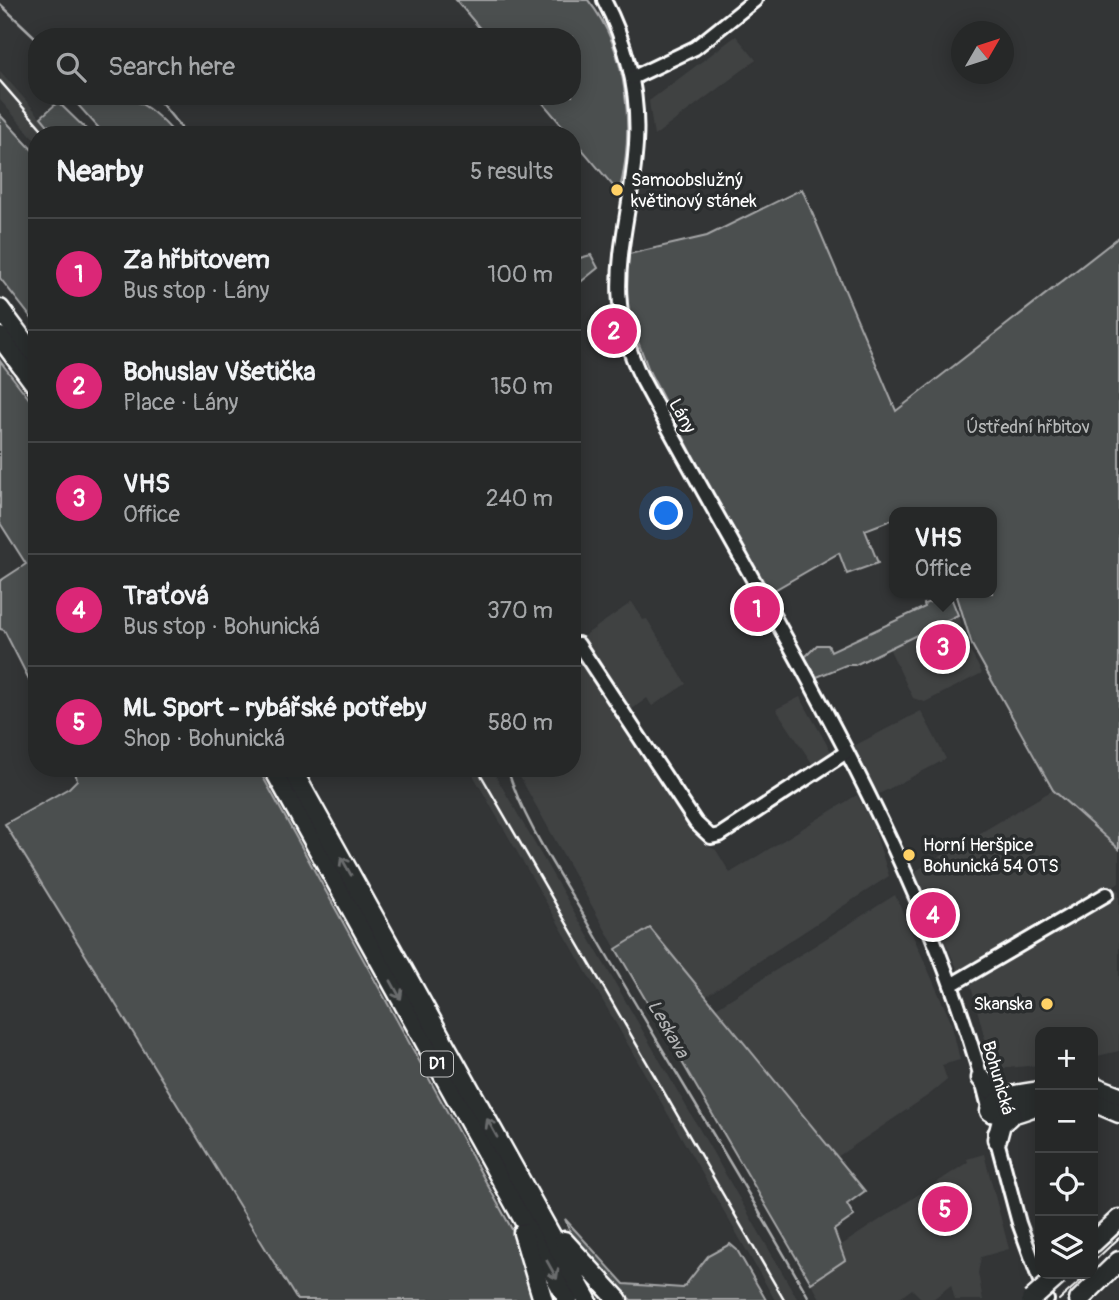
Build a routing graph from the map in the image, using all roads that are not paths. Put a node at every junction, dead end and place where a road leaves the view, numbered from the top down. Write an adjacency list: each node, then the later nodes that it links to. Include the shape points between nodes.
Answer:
1 (604, 0): 3 (street, Lány)
2 (755, 0): 3 (street, via 695,48)
3 (632, 78): 9 (street, Lány, via 636,144 620,265 622,331 649,393)
4 (0, 309): 6 (highway)
5 (0, 337): 7 (highway)
6 (28, 347)
7 (28, 375)
8 (581, 649): 9 (street, via 696,823 711,837)
9 (845, 752): 12 (street, Lány)
10 (278, 777): 25 (highway, D1, one-way to 25)
11 (296, 777): 25 (highway, D1, one-way to 11)
12 (876, 813): 14 (street, Bohunická)
13 (1107, 894): 14 (street)
14 (951, 985): 15 (street, Bohunická)
15 (981, 1078): 21 (highway); 22 (street, Bohunická)
16 (1098, 1088): 18 (highway)
17 (1035, 1093): 21 (highway)
18 (1119, 1096)
19 (1098, 1104): 23 (highway)
20 (1035, 1105): 21 (highway)
21 (1009, 1106): 22 (highway, via 998,1115); 24 (highway)
22 (990, 1111): 24 (street, Bohunická)
23 (1119, 1113)
24 (997, 1139): 35 (street, Bohunická, via 1019,1223)
25 (518, 1192): 30 (highway); 31 (highway, D1, one-way to 31); 32 (highway, D1); 33 (highway)
26 (1117, 1220): 27 (highway)
27 (1098, 1238)
28 (1119, 1261): 36 (highway)
29 (1055, 1279): 34 (highway, bridge)
30 (543, 1300)
31 (568, 1300)
32 (587, 1300)
33 (618, 1300)
34 (1031, 1300)
35 (1047, 1300)
36 (1079, 1300)

